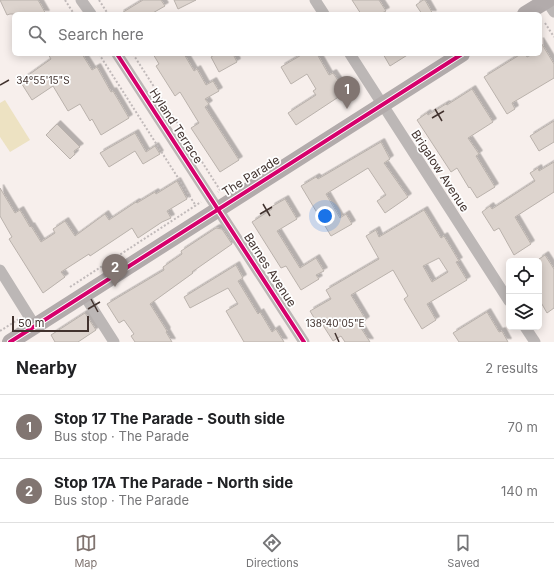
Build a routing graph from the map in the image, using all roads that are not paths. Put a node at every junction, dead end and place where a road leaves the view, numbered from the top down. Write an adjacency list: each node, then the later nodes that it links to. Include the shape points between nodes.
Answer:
1 (81, 0): 4 (street)
2 (315, 0): 5 (street)
3 (548, 3): 6 (main road)
4 (90, 12)
5 (323, 12)
6 (529, 12)
7 (118, 56): 11 (street, Hyland Terrace)
8 (351, 56): 10 (street, Brigalow Avenue)
9 (459, 56): 10 (main road, The Parade)
10 (382, 105): 11 (main road, The Parade); 14 (street, Brigalow Avenue)
11 (218, 209): 13 (main road, The Parade); 19 (street, Barnes Avenue)
12 (0, 270): 15 (street)
13 (84, 295): 15 (main road, The Parade); 18 (street)
14 (506, 297)
15 (35, 326): 17 (main road, The Parade)
16 (527, 330): 20 (street)
17 (10, 342)
18 (114, 342)
19 (304, 342)
20 (535, 342)

